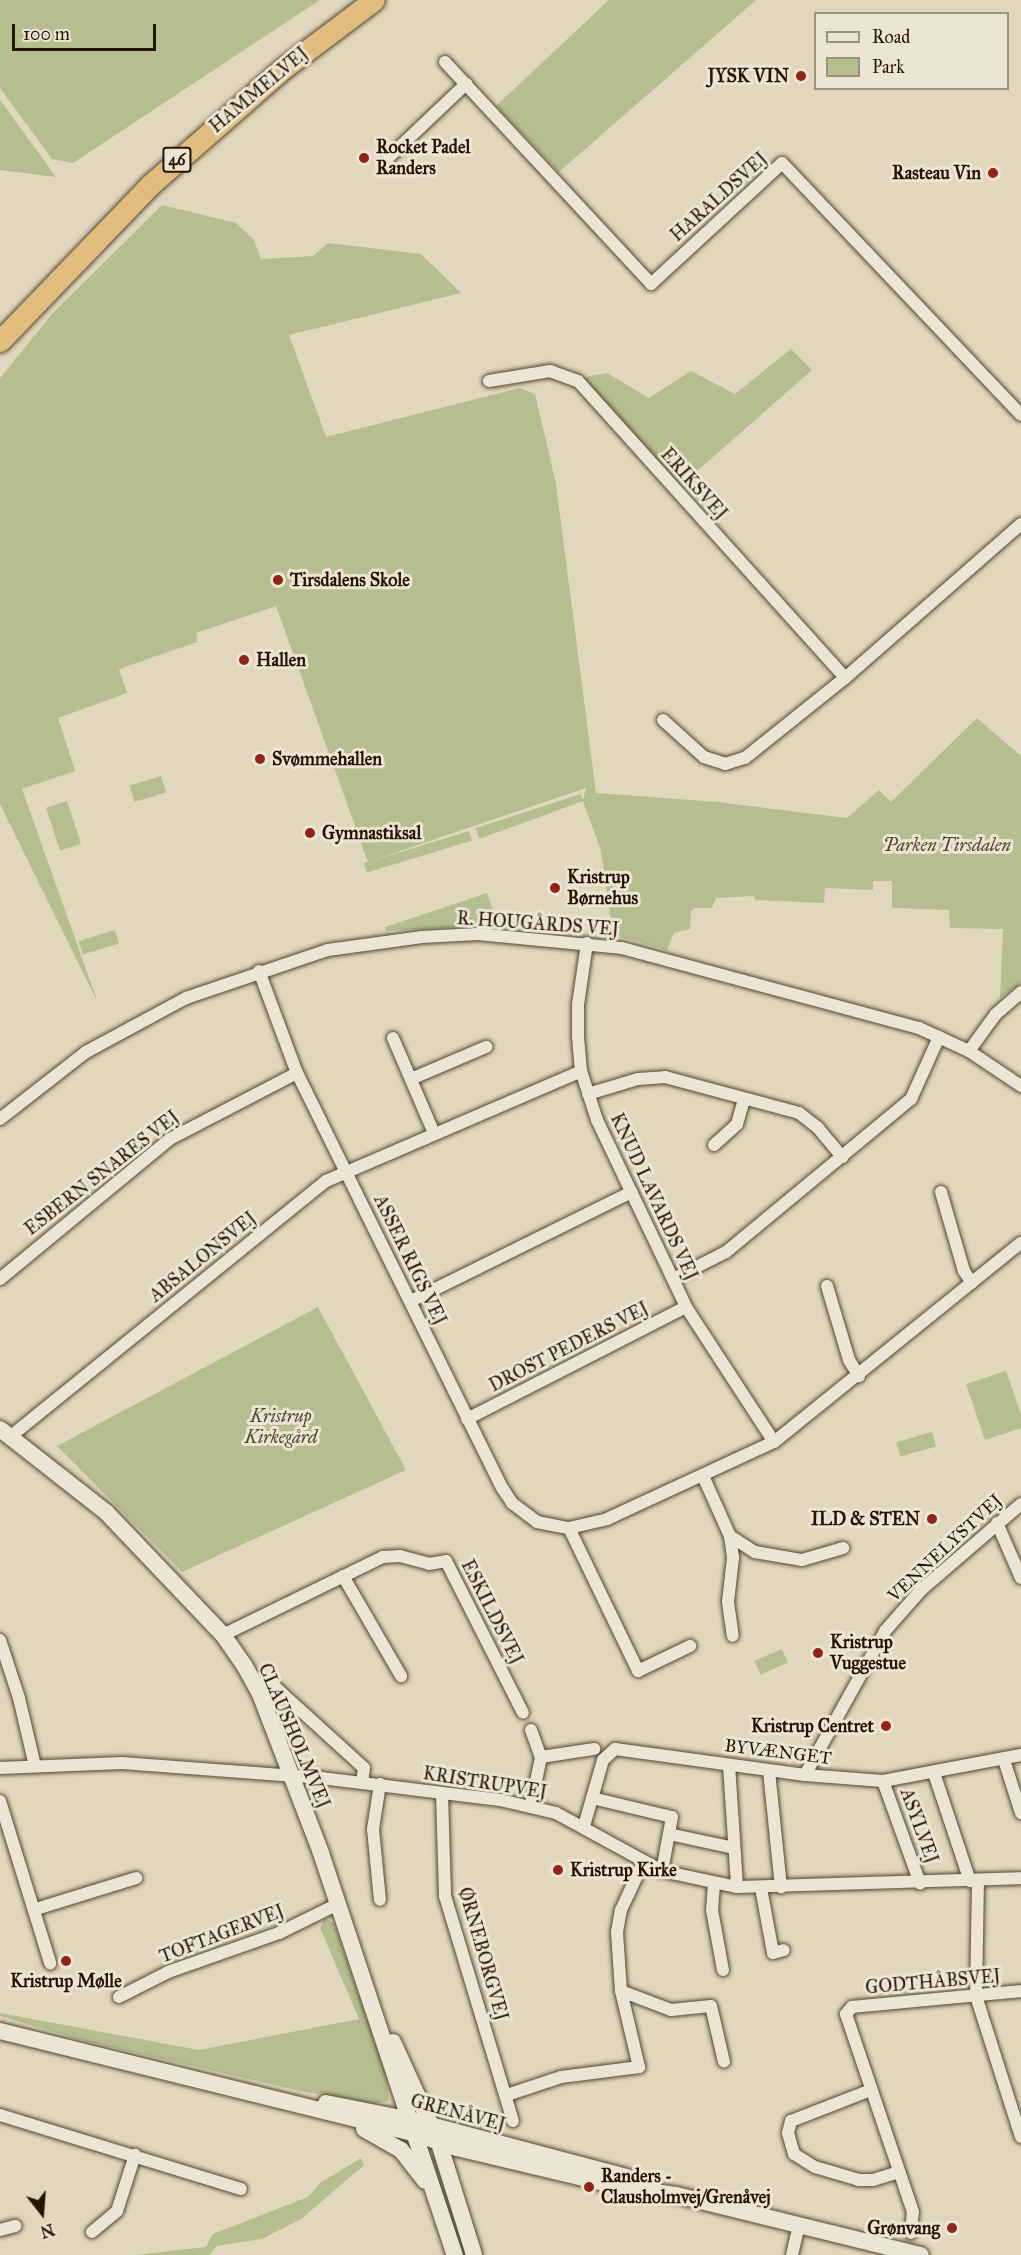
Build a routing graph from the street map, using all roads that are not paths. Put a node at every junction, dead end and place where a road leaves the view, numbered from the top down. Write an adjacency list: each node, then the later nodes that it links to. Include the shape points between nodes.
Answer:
1 (374, 0): 5 (highway, HAMMELVEJ / 46, via 285,67 158,177 90,243)
2 (445, 62): 3 (street, HARALDSVEJ)
3 (466, 84): 4 (street); 7 (street, HARALDSVEJ, via 651,284 782,163)
4 (388, 158)
5 (0, 341)
6 (489, 381): 9 (street, ERIKSVEJ, via 550,371 578,381)
7 (1019, 409)
8 (1021, 524): 9 (street)
9 (845, 678): 10 (street, via 745,758 725,764 704,757)
10 (663, 720)
11 (587, 943): 12 (street, R. HOUGÅRDS VEJ, via 478,934 422,937 328,950); 14 (street, R. HOUGÅRDS VEJ, via 622,948 919,1028); 18 (street, KNUD LAVARDS VEJ, via 578,1005)
12 (259, 971): 19 (street, ASSER RIGS VEJ); 24 (street, R. HOUGÅRDS VEJ, via 186,998 129,1027 86,1052)
13 (1021, 992): 17 (street, via 996,1014)
14 (939, 1037): 17 (street, R. HOUGÅRDS VEJ); 27 (street, via 911,1099)
15 (393, 1038): 20 (street)
16 (486, 1047): 20 (street)
17 (969, 1051): 21 (street, R. HOUGÅRDS VEJ)
18 (581, 1071): 22 (street, KNUD LAVARDS VEJ); 25 (street, ABSALONSVEJ)
19 (297, 1074): 28 (street, ASSER RIGS VEJ); 32 (street, ESBERN SNARES VEJ, via 170,1139)
20 (411, 1079): 25 (street)
21 (1021, 1086)
22 (588, 1094): 23 (street, via 638,1079 665,1077); 29 (street, KNUD LAVARDS VEJ)
23 (744, 1098): 26 (street, via 737,1124); 27 (street, via 799,1113 818,1128)
24 (0, 1119)
25 (434, 1133): 28 (street, ABSALONSVEJ)
26 (714, 1145)
27 (842, 1157): 33 (street, via 726,1252)
28 (346, 1171): 36 (street, ASSER RIGS VEJ); 40 (street, ABSALONSVEJ, via 326,1181)
29 (632, 1192): 33 (street, KNUD LAVARDS VEJ); 36 (street)
30 (940, 1192): 34 (street, via 964,1271)
31 (1021, 1243): 34 (street, ASSER RIGS VEJ)
32 (0, 1279)
33 (673, 1279): 37 (street, KNUD LAVARDS VEJ)
34 (972, 1283): 38 (street, ASSER RIGS VEJ)
35 (827, 1286): 38 (street, via 849,1360)
36 (411, 1301): 39 (street, ASSER RIGS VEJ)
37 (686, 1307): 39 (street, DROST PEDERS VEJ); 41 (street, KNUD LAVARDS VEJ)
38 (859, 1376): 41 (street, ASSER RIGS VEJ)
39 (467, 1419): 45 (street, ASSER RIGS VEJ, via 512,1503 537,1521)
40 (5, 1433): 50 (street, CLAUSHOLMVEJ, via 106,1512)
41 (774, 1442): 42 (street, ASSER RIGS VEJ)
42 (703, 1476): 45 (street, ASSER RIGS VEJ, via 606,1519); 46 (street)
43 (1021, 1503): 44 (street, VENNELYSTVEJ)
44 (997, 1523): 49 (street); 67 (street, VENNELYSTVEJ, via 921,1590 885,1631)
45 (569, 1528): 53 (street, via 638,1671)
46 (729, 1536): 47 (street, via 755,1552 802,1560); 51 (street, via 733,1558 728,1602)
47 (843, 1548)
48 (343, 1576): 50 (street, ESKILDSVEJ); 54 (street); 56 (street, ESKILDSVEJ, via 383,1557 429,1564 446,1561)
49 (1021, 1578)
50 (223, 1635): 55 (street, CLAUSHOLMVEJ)
51 (733, 1636)
52 (0, 1640): 63 (street, via 20,1698)
53 (690, 1646)
54 (401, 1676)
55 (260, 1694): 68 (street, CLAUSHOLMVEJ); 70 (street, via 275,1687 364,1768)
56 (523, 1713)
57 (531, 1730): 60 (street)
58 (594, 1749): 60 (street)
59 (1021, 1755): 61 (street, BYVÆNGET)
60 (541, 1756): 75 (street)
61 (1004, 1760): 66 (street, BYVÆNGET); 76 (street)
62 (729, 1765): 65 (street, BYVÆNGET); 73 (street, BYVÆNGET, via 615,1749 603,1760); 79 (street)
63 (35, 1766): 64 (street, KRISTRUPVEJ); 68 (street, KRISTRUPVEJ, via 122,1763)
64 (0, 1768)
65 (769, 1771): 67 (street, BYVÆNGET); 88 (street)
66 (934, 1773): 69 (street, BYVÆNGET); 84 (street)
67 (804, 1775): 69 (street, BYVÆNGET)
68 (291, 1777): 70 (street, KRISTRUPVEJ); 91 (street, CLAUSHOLMVEJ)
69 (883, 1781): 86 (street, ASYLVEJ)
70 (362, 1782): 71 (street, KRISTRUPVEJ)
71 (380, 1784): 72 (street, KRISTRUPVEJ); 90 (street, via 373,1829)
72 (442, 1794): 75 (street, KRISTRUPVEJ); 104 (street, ØRNEBORGVEJ, via 445,1896)
73 (592, 1798): 77 (street, BYVÆNGET); 78 (street, via 672,1816)
74 (0, 1801): 92 (street)
75 (531, 1805): 77 (street, KRISTRUPVEJ)
76 (1021, 1813)
77 (584, 1826): 80 (street, KRISTRUPVEJ)
78 (669, 1834): 79 (street); 81 (street)
79 (734, 1848): 87 (street)
80 (643, 1863): 81 (street, KRISTRUPVEJ); 96 (street, via 621,1910 617,1932)
81 (662, 1871): 85 (street, KRISTRUPVEJ)
82 (136, 1878): 92 (street)
83 (1021, 1878): 84 (street, KRISTRUPVEJ)
84 (974, 1881): 86 (street, KRISTRUPVEJ); 98 (street)
85 (714, 1883): 87 (street, KRISTRUPVEJ); 95 (street, via 712,1910)
86 (921, 1883): 88 (street, KRISTRUPVEJ)
87 (737, 1887): 89 (street, KRISTRUPVEJ)
88 (781, 1887): 89 (street, KRISTRUPVEJ)
89 (761, 1888): 93 (street, via 773,1953)
90 (380, 1900)
91 (338, 1904): 99 (street, TOFTAGERVEJ, via 279,1933 168,1972); 108 (street, CLAUSHOLMVEJ)
92 (36, 1909): 94 (street)
93 (784, 1950)
94 (50, 1963)
95 (723, 1970)
96 (621, 1991): 101 (street, via 671,2010 711,2006); 104 (street, via 639,2067 561,2077)
97 (1021, 1992): 98 (street, GODTHÅBSVEJ)
98 (976, 1996): 103 (street, GODTHÅBSVEJ, via 848,2009 846,2014); 109 (street)
99 (119, 1997)
100 (0, 2031): 102 (street, GRENÅVEJ)
101 (724, 2062)
102 (225, 2089): 105 (street, GRENÅVEJ); 108 (street, GRENÅVEJ)
103 (871, 2090): 111 (street); 111 (street, via 791,2121 788,2133 794,2154 815,2167 859,2180)
104 (507, 2095): 107 (street, ØRNEBORGVEJ)
105 (298, 2107): 108 (street, GRENÅVEJ); 113 (street, via 387,2140 415,2167)
106 (0, 2115): 110 (street)
107 (513, 2121)
108 (424, 2132): 113 (street); 114 (street, GRENÅVEJ, via 625,2188 676,2195); 120 (street); 121 (street)
109 (1021, 2137)
110 (135, 2155): 112 (street); 117 (street, via 117,2211)
111 (899, 2172): 118 (street, via 913,2212)
112 (241, 2189)
113 (436, 2200): 119 (street)
114 (799, 2225): 122 (street); 123 (street, GRENÅVEJ)
115 (15, 2226): 116 (street)
116 (0, 2230)
117 (92, 2232)
118 (911, 2233)
119 (455, 2255)
120 (470, 2255)
121 (474, 2255)
122 (792, 2255)
123 (921, 2255)

